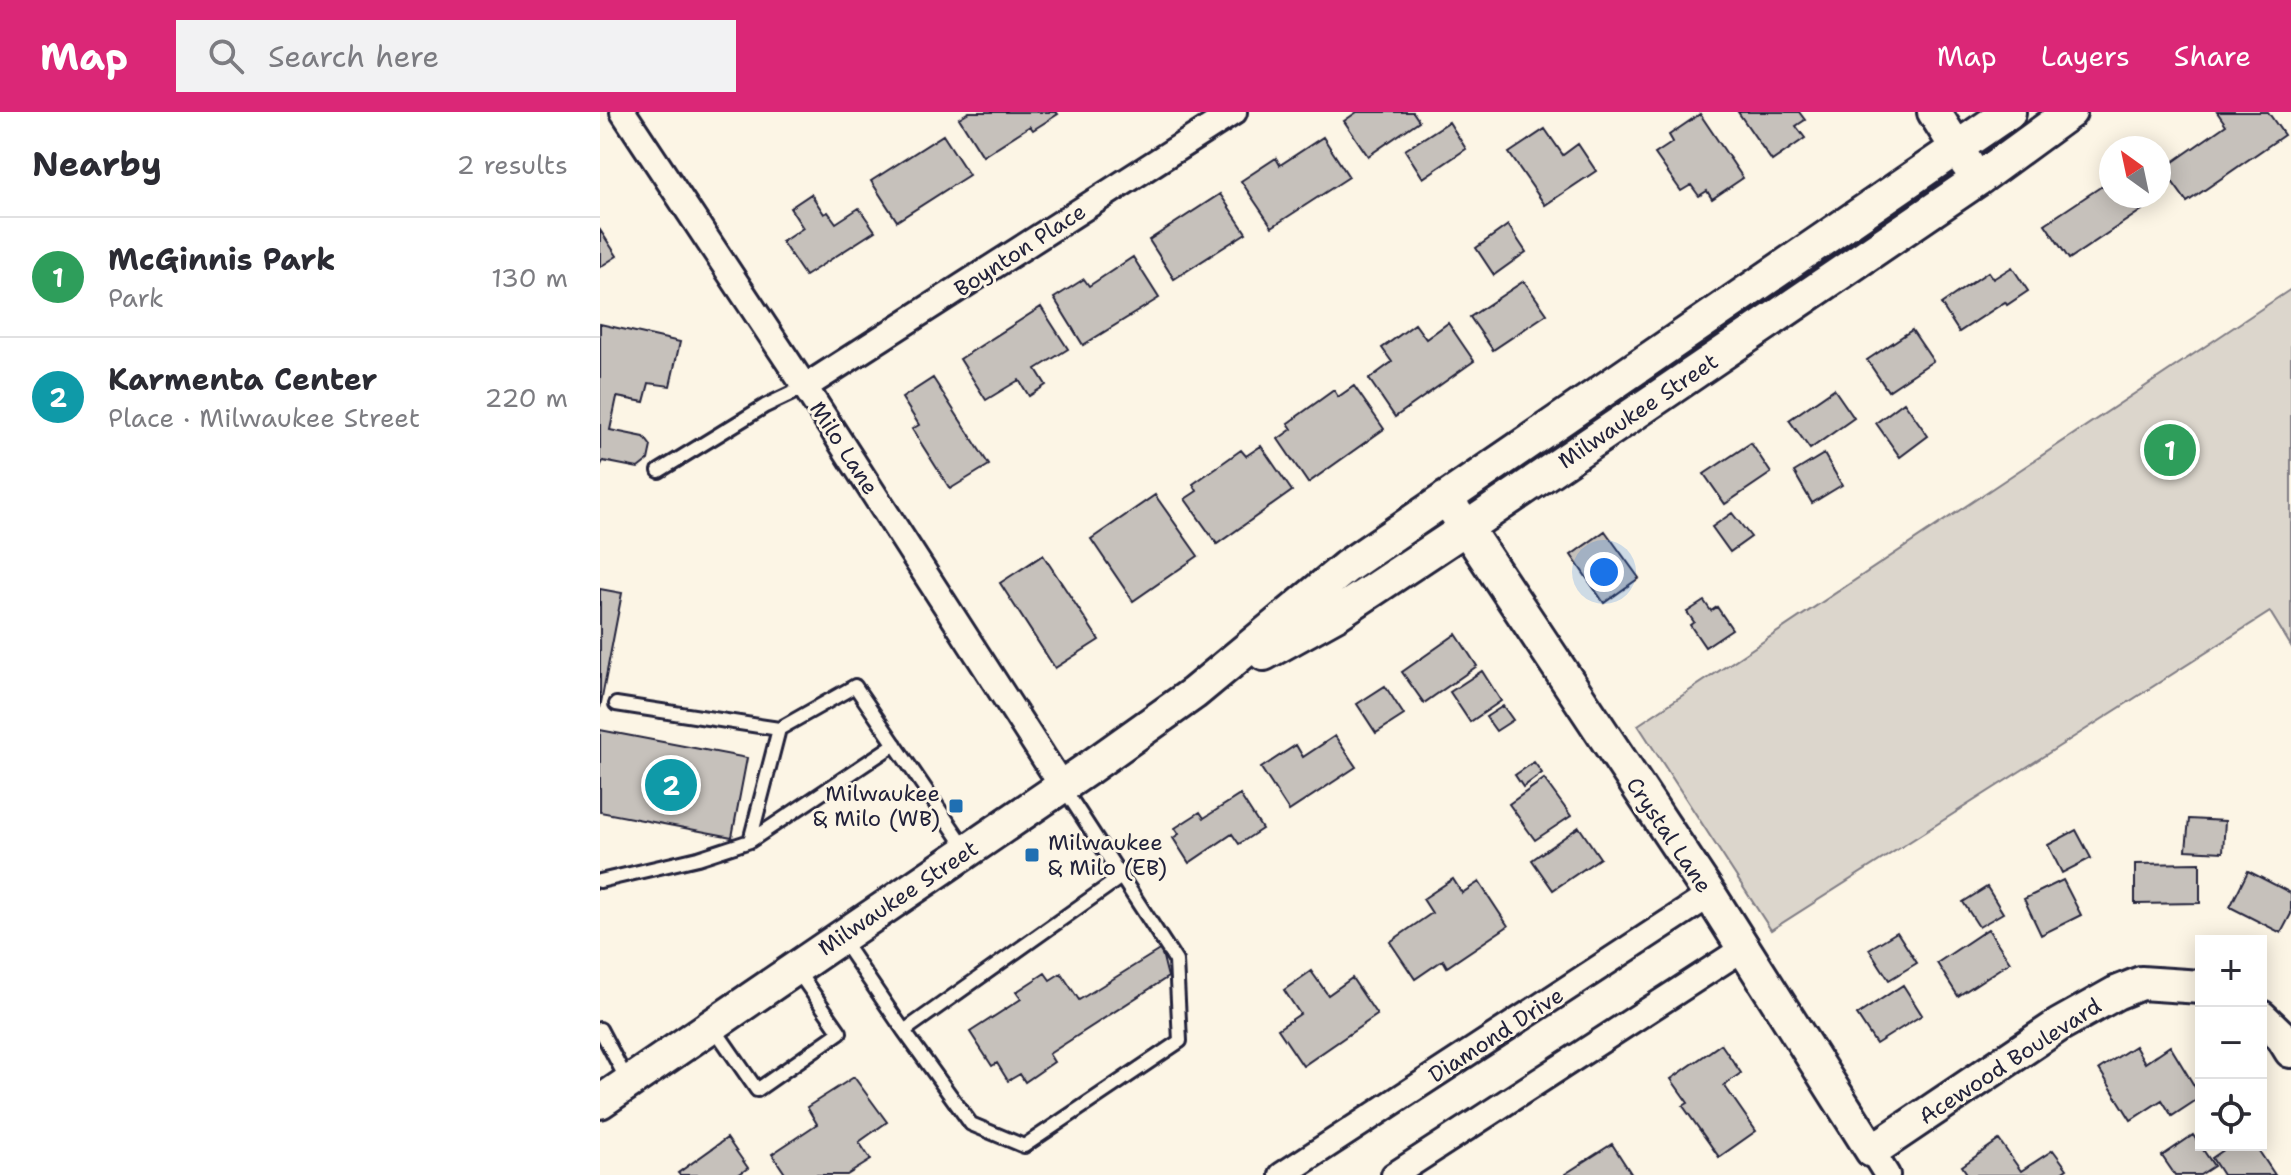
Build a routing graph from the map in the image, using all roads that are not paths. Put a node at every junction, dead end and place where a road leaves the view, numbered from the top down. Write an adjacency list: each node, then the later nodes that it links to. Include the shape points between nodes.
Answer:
1 (623, 112): 8 (street, Milo Lane)
2 (1234, 112): 8 (street, Boynton Place)
3 (1934, 112): 6 (street)
4 (2009, 112): 6 (street, Milwaukee Street)
5 (2070, 112): 7 (street, Milwaukee Street)
6 (1957, 148): 7 (street); 10 (street, Milwaukee Street)
7 (1977, 180): 11 (street, Milwaukee Street)
8 (805, 387): 9 (lane); 16 (street, Milo Lane)
9 (659, 471)
10 (1446, 498): 11 (street, Crystal Lane); 12 (street, Milwaukee Street, via 1346,567)
11 (1466, 528): 12 (street, Milwaukee Street, via 1338,613); 21 (street, Crystal Lane)
12 (1194, 693): 16 (street, Milwaukee Street)
13 (616, 704): 14 (lane)
14 (779, 729): 15 (lane, via 855,686); 17 (lane)
15 (895, 744): 17 (lane); 18 (lane)
16 (1062, 786): 18 (street, Milwaukee Street); 19 (lane)
17 (750, 841): 20 (lane)
18 (967, 850): 22 (street, Milwaukee Street)
19 (1121, 877): 29 (lane); 29 (lane, via 1176,961 1180,1041 1024,1146 971,1124)
20 (600, 881)
21 (1710, 895): 23 (street, Crystal Lane); 34 (street, Diamond Drive)
22 (840, 937): 24 (street, Milwaukee Street); 29 (lane)
23 (1744, 948): 33 (street, Crystal Lane); 35 (street)
24 (795, 968): 27 (street, Milwaukee Street); 27 (lane, via 840,1032 757,1090)
25 (2195, 987): 33 (street, Acewood Boulevard, via 2141,983 2116,993 2059,1025)
26 (2267, 1023): 30 (street)
27 (712, 1025): 31 (street, Milwaukee Street)
28 (600, 1029): 31 (lane)
29 (904, 1031)
30 (2291, 1051)
31 (628, 1082): 32 (street, Milwaukee Street)
32 (600, 1102)
33 (1879, 1163)
34 (1282, 1175)
35 (1394, 1175)

